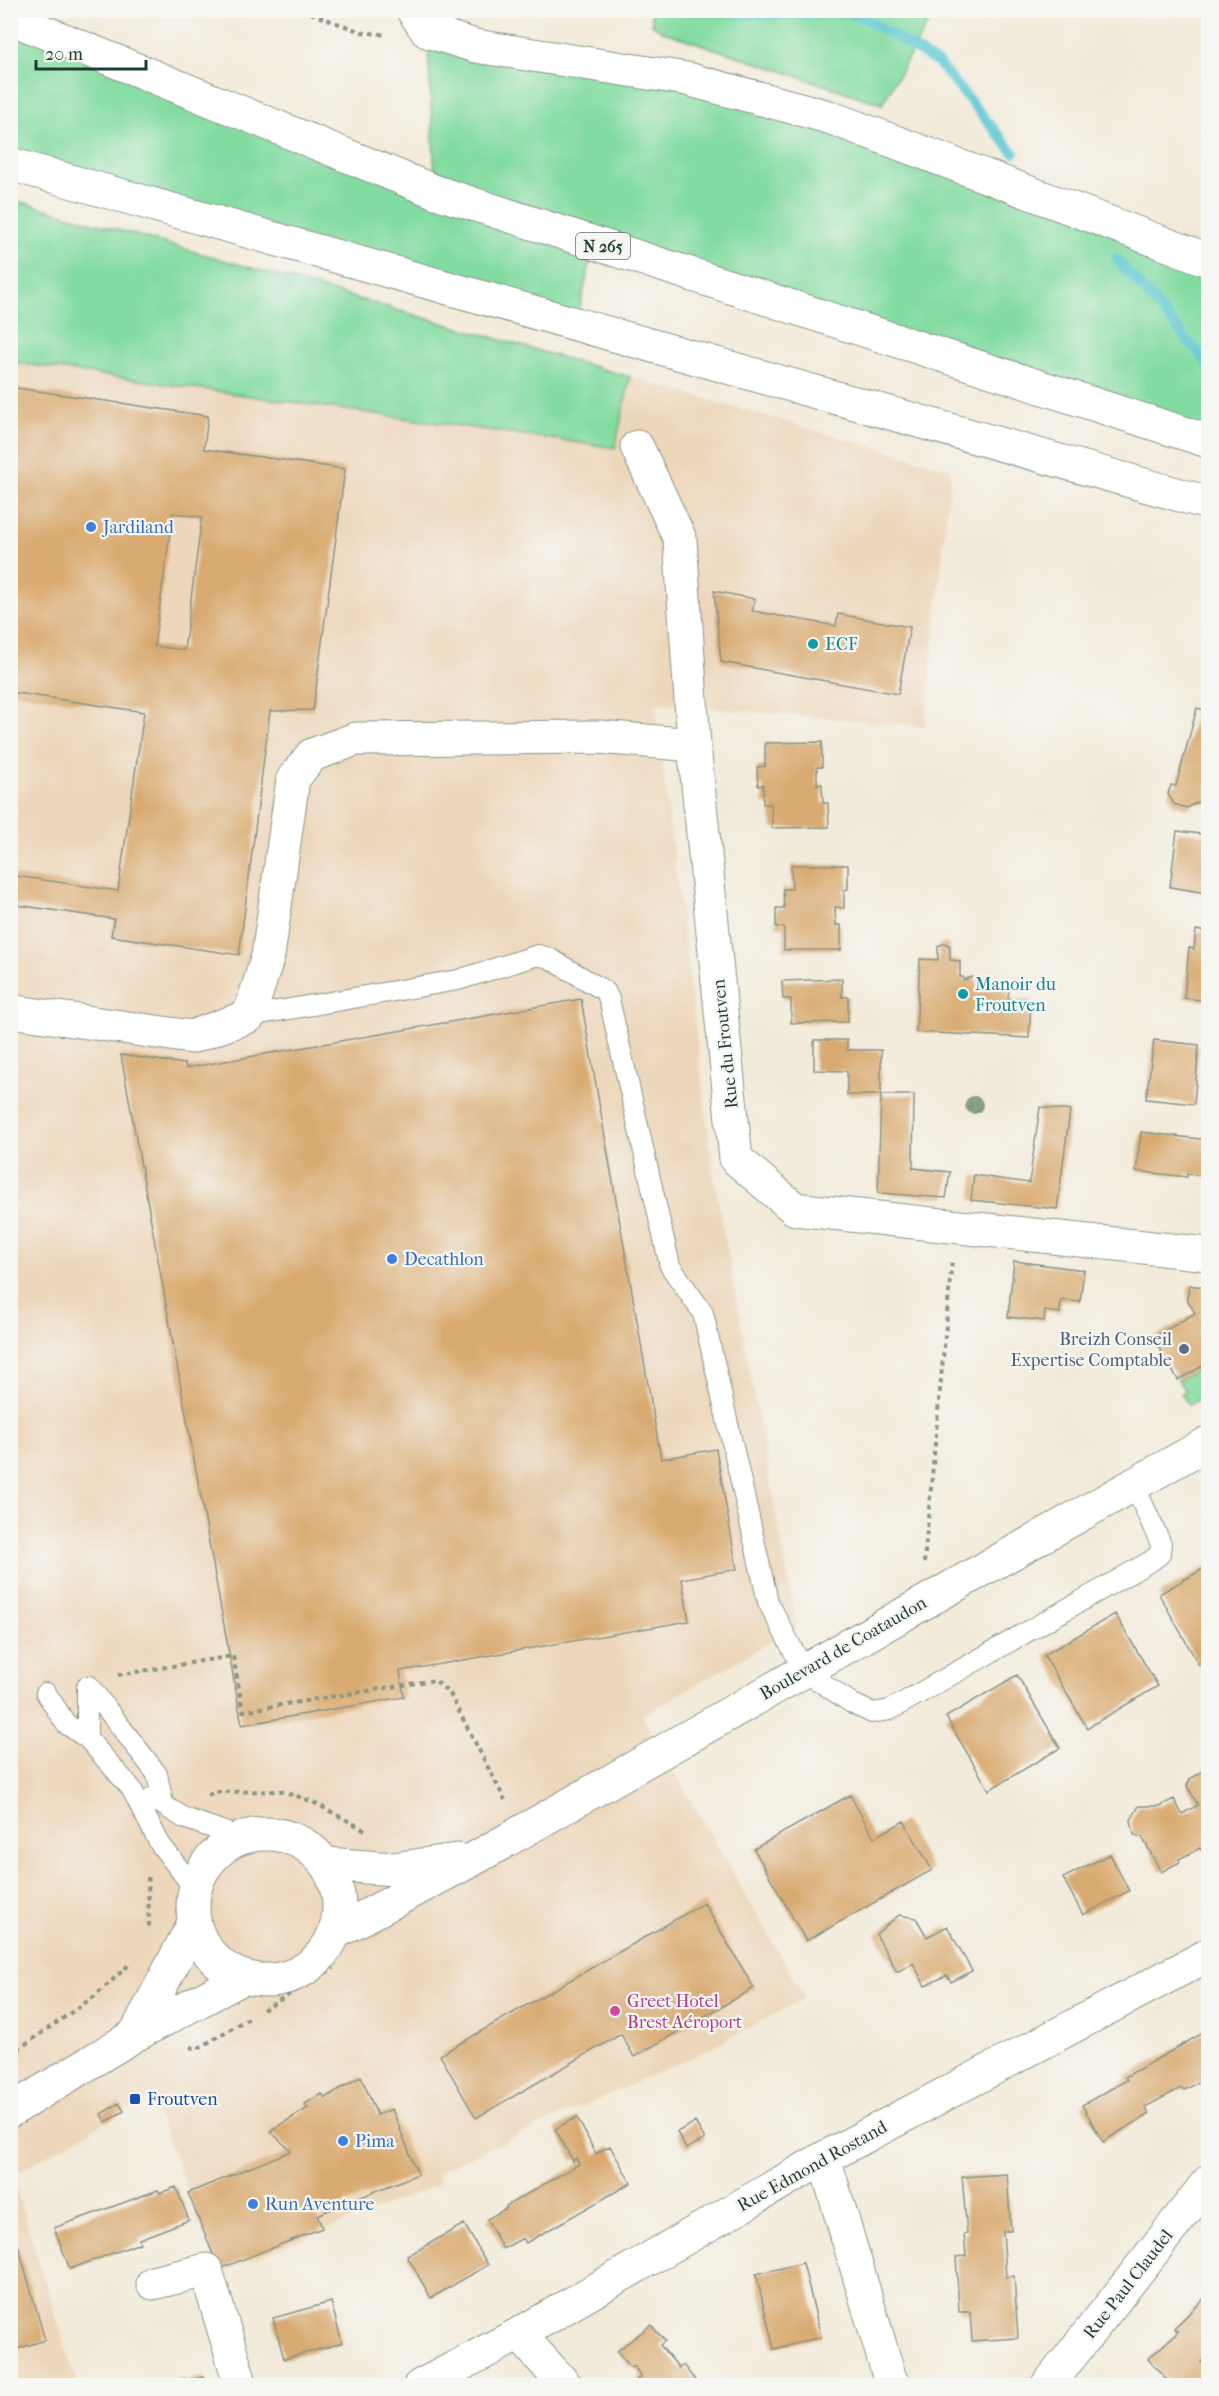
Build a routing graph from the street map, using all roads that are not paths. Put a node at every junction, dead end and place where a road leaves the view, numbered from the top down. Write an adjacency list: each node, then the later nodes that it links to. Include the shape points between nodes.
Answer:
1 (10, 18): 5 (main road, N 265, via 436,192)
2 (420, 21): 4 (main road, via 475,46 687,78 829,117)
3 (10, 164): 7 (main road)
4 (1209, 260)
5 (1209, 441)
6 (636, 447): 8 (main road, Rue du Froutven, via 680,539)
7 (1209, 503)
8 (694, 745): 10 (main road, via 599,737 356,739 312,755 293,779 268,956); 11 (main road, Rue du Froutven, via 736,1159 795,1209)
9 (10, 1011): 10 (main road, via 191,1037)
10 (249, 1016): 14 (lane, via 458,980 538,955 605,991 670,1266 703,1313 768,1602)
11 (1209, 1254)
12 (1209, 1443): 13 (main road, Boulevard de Coataudon)
13 (1134, 1485): 14 (main road, Boulevard de Coataudon); 14 (lane, via 1161,1544 1160,1554 890,1710 872,1713)
14 (804, 1671): 20 (main road, Boulevard de Coataudon)
15 (46, 1693): 16 (lane, via 66,1724)
16 (87, 1738): 17 (lane); 18 (lane, via 88,1686 157,1774)
17 (131, 1788): 18 (lane); 22 (lane, via 160,1844)
18 (163, 1803): 19 (lane, via 184,1818)
19 (239, 1837): 21 (main road, via 272,1833 303,1842); 22 (main road, via 210,1857)
20 (479, 1856): 21 (main road, Boulevard de Coataudon, via 393,1869); 24 (main road, Boulevard de Coataudon)
21 (327, 1864): 24 (main road, via 340,1896)
22 (194, 1887): 23 (main road)
23 (193, 1925): 26 (main road, via 211,1958); 27 (main road)
24 (336, 1932): 26 (main road, via 322,1956 299,1974 272,1981)
25 (1209, 1955): 29 (main road, Rue Edmond Rostand)
26 (243, 1978): 27 (main road)
27 (135, 2036): 28 (main road)
28 (10, 2111)
29 (824, 2158): 32 (main road, Rue Edmond Rostand); 36 (main road)
30 (1209, 2182): 37 (main road, Rue Paul Claudel)
31 (153, 2283): 33 (main road, via 206,2270)
32 (519, 2334): 34 (main road, Rue Edmond Rostand); 35 (main road)
33 (241, 2385)
34 (420, 2385)
35 (566, 2385)
36 (894, 2385)
37 (1047, 2385)

